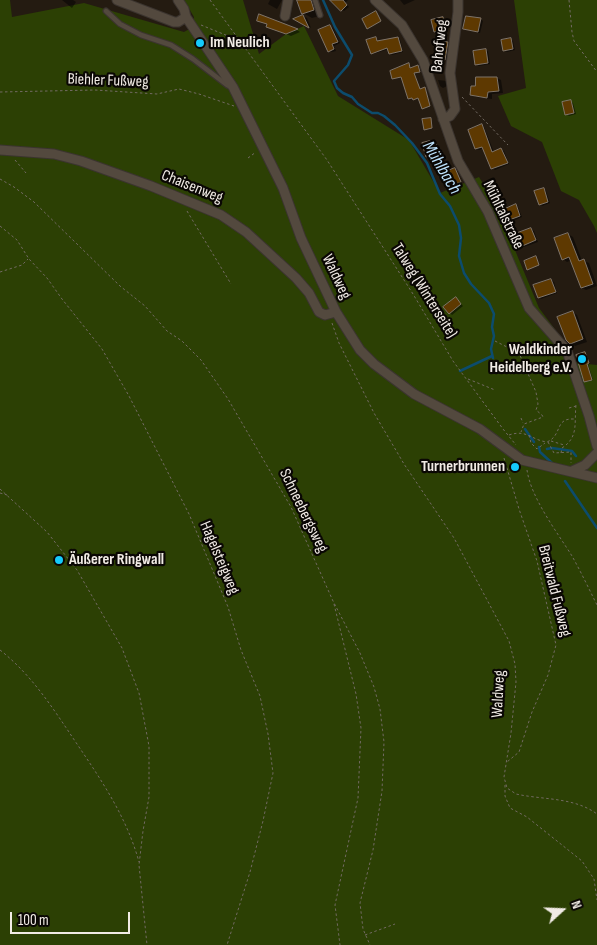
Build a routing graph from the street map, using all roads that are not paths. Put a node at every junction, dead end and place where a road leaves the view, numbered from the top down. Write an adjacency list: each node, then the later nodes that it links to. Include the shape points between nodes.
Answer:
1 (117, 0): 10 (street, via 174,22)
2 (178, 0): 10 (street, Waldweg)
3 (288, 0): 9 (street)
4 (315, 0): 8 (lane)
5 (375, 0): 12 (street, Mühltalstraße, via 402,25 414,43)
6 (458, 0): 12 (street, Bahofweg, via 451,66 454,110)
7 (106, 11): 11 (lane, via 120,24 176,48 229,88)
8 (320, 15)
9 (285, 16)
10 (188, 21): 11 (street, Waldweg)
11 (233, 87): 14 (street, Waldweg, via 283,188)
12 (443, 119): 15 (street, Mühltalstraße, via 458,161 488,212 529,308 566,349)
13 (0, 150): 14 (street, Chaisenweg, via 54,154 81,161 221,215 246,232 296,278 319,312)
14 (334, 313): 17 (street, Waldweg, via 355,344 374,364 414,394 480,429 516,458)
15 (597, 446)
16 (597, 453): 17 (street, via 581,468)
17 (568, 471): 18 (street, Waldweg)
18 (597, 478)

